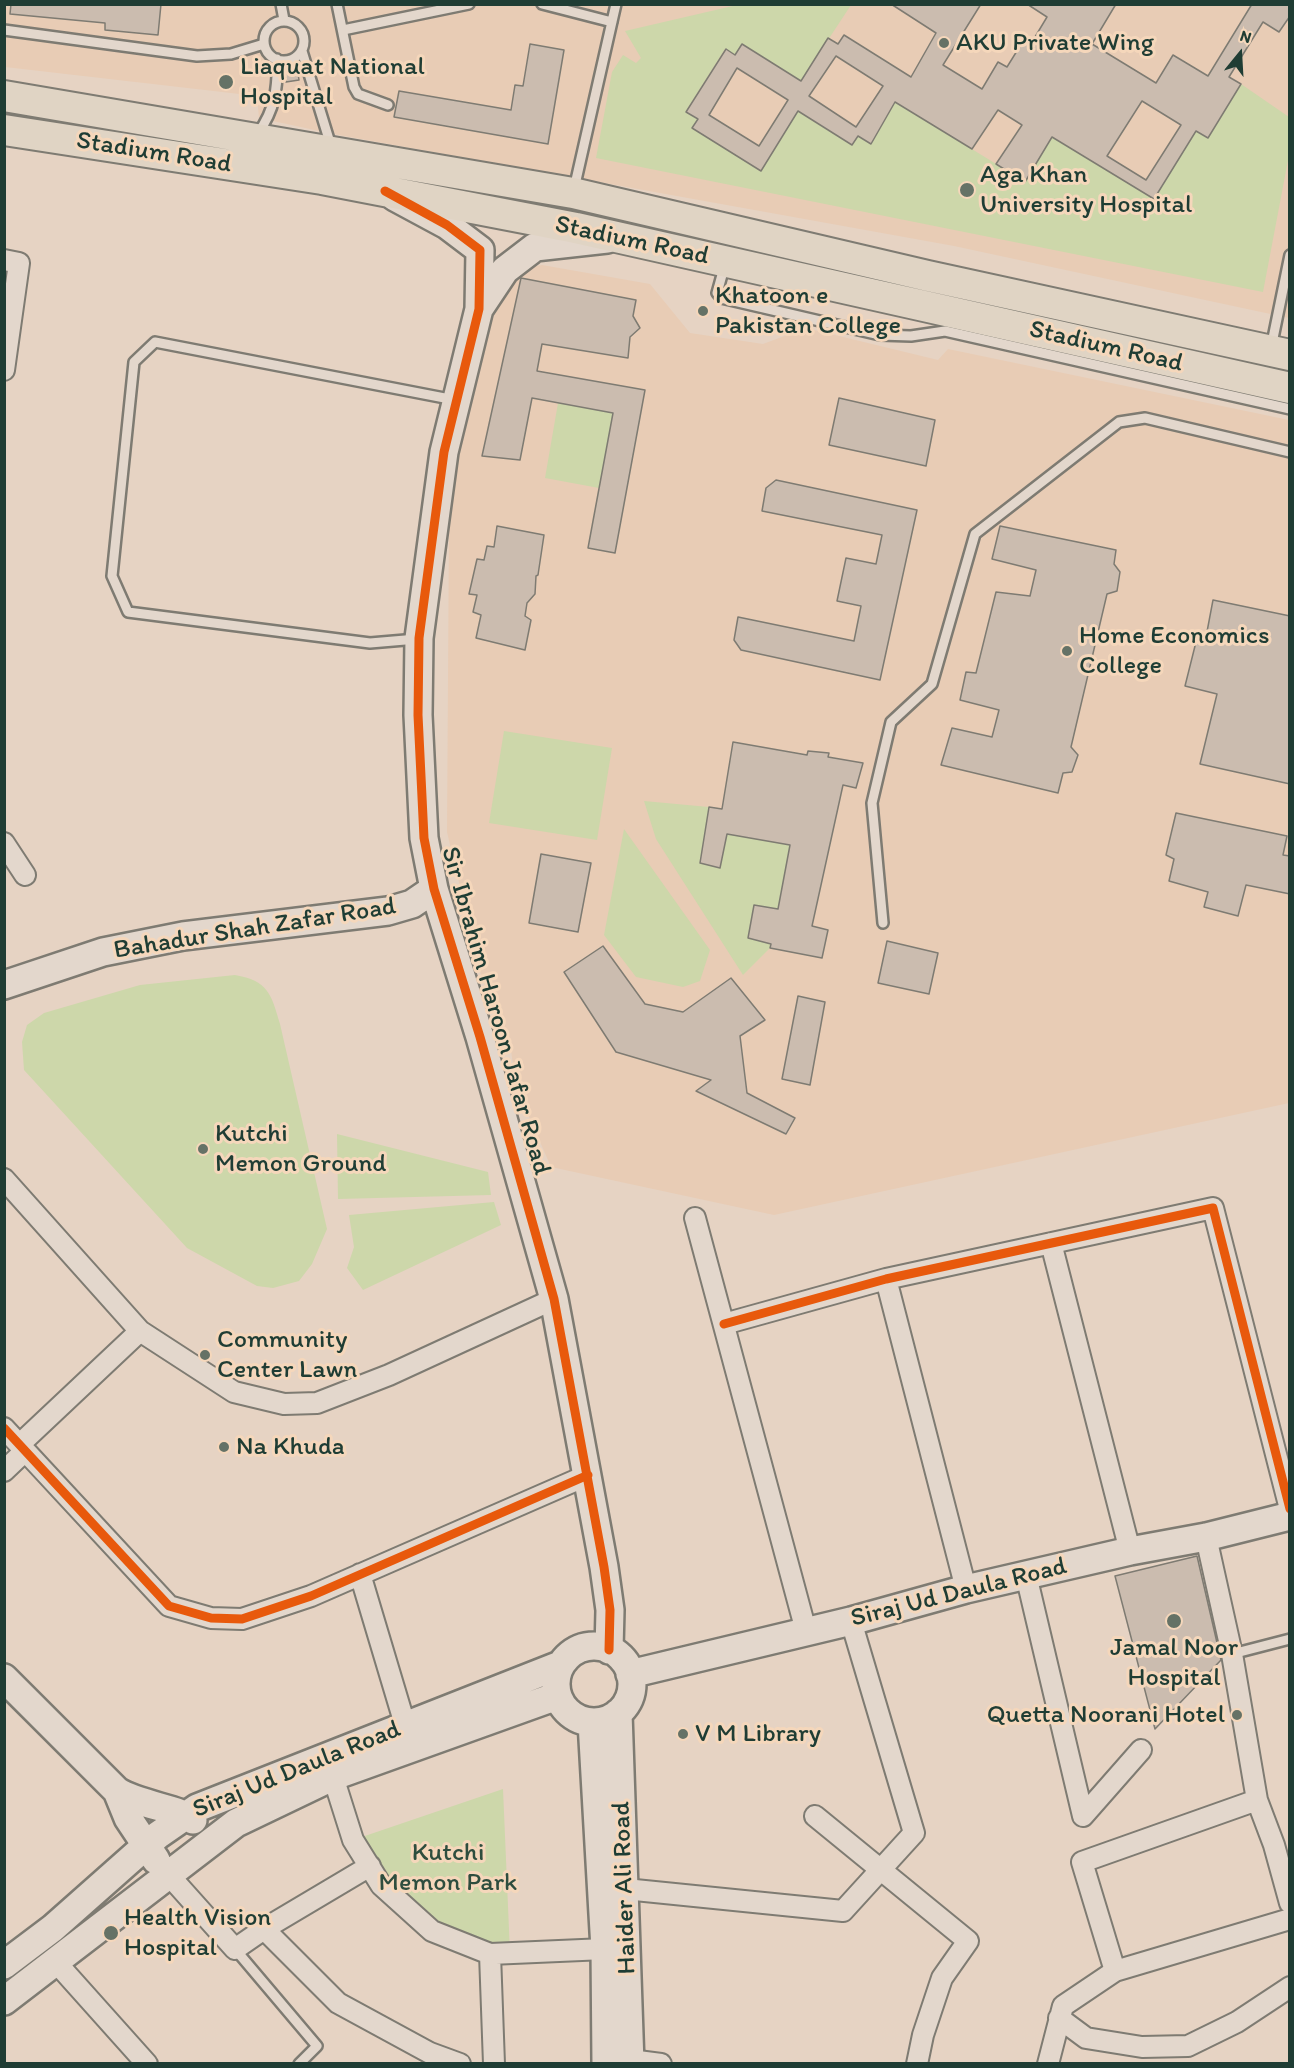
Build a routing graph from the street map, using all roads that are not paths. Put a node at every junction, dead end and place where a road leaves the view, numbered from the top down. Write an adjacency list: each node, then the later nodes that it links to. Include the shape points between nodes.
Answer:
1 (281, 4): 6 (lane)
2 (337, 4): 9 (lane)
3 (469, 4): 9 (lane)
4 (542, 4): 7 (lane)
5 (616, 4): 7 (lane)
6 (284, 20): 10 (lane, via 267,30); 11 (lane, via 302,31)
7 (612, 22): 19 (lane)
8 (4, 30): 10 (lane, via 213,57)
9 (343, 30): 14 (lane, via 358,94)
10 (264, 44): 12 (lane)
11 (302, 51): 12 (lane, via 291,59); 17 (lane)
12 (277, 59): 16 (lane, via 278,86 272,107)
13 (4, 96): 16 (main road, Stadium Road)
14 (388, 105)
15 (4, 130): 18 (main road, Stadium Road)
16 (253, 140): 17 (main road, Stadium Road)
17 (334, 154): 19 (main road, Stadium Road)
18 (385, 191): 20 (main road, Stadium Road); 24 (main road, via 447,225 480,250)
19 (573, 193): 23 (main road, Stadium Road)
20 (623, 238): 24 (main road, via 535,247 505,270); 25 (main road, Stadium Road, via 725,261)
21 (1290, 255): 26 (lane)
22 (4, 260): 27 (street, via 18,263)
23 (928, 276): 25 (main road); 26 (main road, Stadium Road)
24 (479, 309): 29 (main road, Sir Ibrahim Haroon Jafar Road)
25 (921, 320): 28 (main road, Stadium Road); 30 (lane, via 945,332)
26 (1280, 353)
27 (4, 370)
28 (1290, 388)
29 (457, 400): 32 (main road, Sir Ibrahim Haroon Jafar Road, via 444,452); 32 (lane, via 155,342 134,362 112,576 128,612 370,643)
30 (1290, 409)
31 (1290, 452): 36 (lane, via 1145,418 1119,422 975,534 932,684 891,722 872,802)
32 (419, 639): 35 (main road, Sir Ibrahim Haroon Jafar Road, via 424,838)
33 (4, 843): 34 (street)
34 (25, 875)
35 (434, 889): 37 (main road, Bahadur Shah Zafar Road, via 412,904 388,911 160,941 103,952); 42 (main road, Sir Ibrahim Haroon Jafar Road)
36 (883, 923)
37 (4, 985)
38 (4, 1179): 44 (street)
39 (695, 1218): 43 (street)
40 (1052, 1243): 41 (street); 49 (street, via 1213,1208); 52 (street)
41 (886, 1279): 43 (street); 55 (street)
42 (554, 1299): 44 (street, via 389,1375 316,1403 285,1404 234,1392); 48 (main road, Sir Ibrahim Haroon Jafar Road)
43 (724, 1324): 57 (street)
44 (140, 1331): 46 (street)
45 (4, 1428): 46 (street)
46 (22, 1448): 47 (street); 53 (street, via 169,1606 211,1618 242,1619 311,1596)
47 (4, 1471)
48 (588, 1475): 53 (street); 59 (main road, Sir Ibrahim Haroon Jafar Road, via 610,1610)
49 (1290, 1509)
50 (1290, 1516): 51 (main road, Siraj Ud Daula Road)
51 (1206, 1538): 52 (main road, Siraj Ud Daula Road); 60 (street)
52 (1130, 1551): 54 (main road, Siraj Ud Daula Road)
53 (360, 1574): 67 (street)
54 (1026, 1575): 55 (main road, Siraj Ud Daula Road); 68 (street, via 1083,1816)
55 (966, 1589): 56 (main road, Siraj Ud Daula Road)
56 (851, 1621): 57 (main road, Siraj Ud Daula Road); 77 (street, via 914,1833)
57 (806, 1631): 62 (main road, Siraj Ud Daula Road)
58 (1290, 1639): 60 (lane)
59 (609, 1650): 61 (main road, via 587,1646 567,1656); 62 (main road, via 622,1659)
60 (1232, 1654): 71 (street)
61 (560, 1665): 64 (main road, via 555,1680); 67 (main road, Siraj Ud Daula Road)
62 (630, 1674): 65 (main road, via 630,1695)
63 (4, 1678): 70 (main road)
64 (557, 1696): 66 (main road, via 571,1715); 67 (main road, Siraj Ud Daula Road)
65 (618, 1713): 66 (main road); 79 (main road, Haider Ali Road)
66 (592, 1722): 84 (main road, Haider Ali Road)
67 (408, 1736): 69 (main road, Siraj Ud Daula Road)
68 (1141, 1750)
69 (330, 1767): 72 (main road, Siraj Ud Daula Road, via 209,1802); 74 (main road, Siraj Ud Daula Road); 76 (street, via 350,1835)
70 (117, 1791): 72 (main road, via 141,1803); 75 (main road)
71 (1257, 1800): 80 (street); 88 (street, via 1082,1862)
72 (187, 1814): 74 (main road); 75 (main road, Siraj Ud Daula Road)
73 (815, 1816): 77 (street)
74 (212, 1839): 78 (main road, Siraj Ud Daula Road)
75 (146, 1847): 78 (main road); 87 (main road, Siraj Ud Daula Road)
76 (370, 1866): 82 (street); 85 (street, via 381,1885 432,1931)
77 (880, 1870): 79 (street, via 843,1911); 98 (street, via 968,1941 942,1978)
78 (166, 1873): 83 (street); 86 (main road, Siraj Ud Daula Road)
79 (625, 1889): 92 (main road, Haider Ali Road)
80 (1290, 1904)
81 (1290, 1919): 88 (street)
82 (264, 1929): 83 (street); 95 (street, via 338,2003 430,2053)
83 (235, 1949): 94 (lane, via 317,2046)
84 (605, 1949): 85 (street); 92 (main road, Haider Ali Road)
85 (490, 1954): 96 (street)
86 (54, 1960): 90 (main road, Siraj Ud Daula Road); 93 (street)
87 (4, 1965)
88 (1115, 1971): 91 (street, via 1063,2006)
89 (1290, 1987): 91 (street, via 1237,2022 1188,2046 1142,2047 1086,2038)
90 (4, 2001)
91 (1059, 2018): 99 (street)
92 (622, 2062): 97 (street)
93 (147, 2064)
94 (299, 2064)
95 (460, 2064)
96 (494, 2064)
97 (661, 2064)
98 (918, 2064)
99 (1048, 2064)

